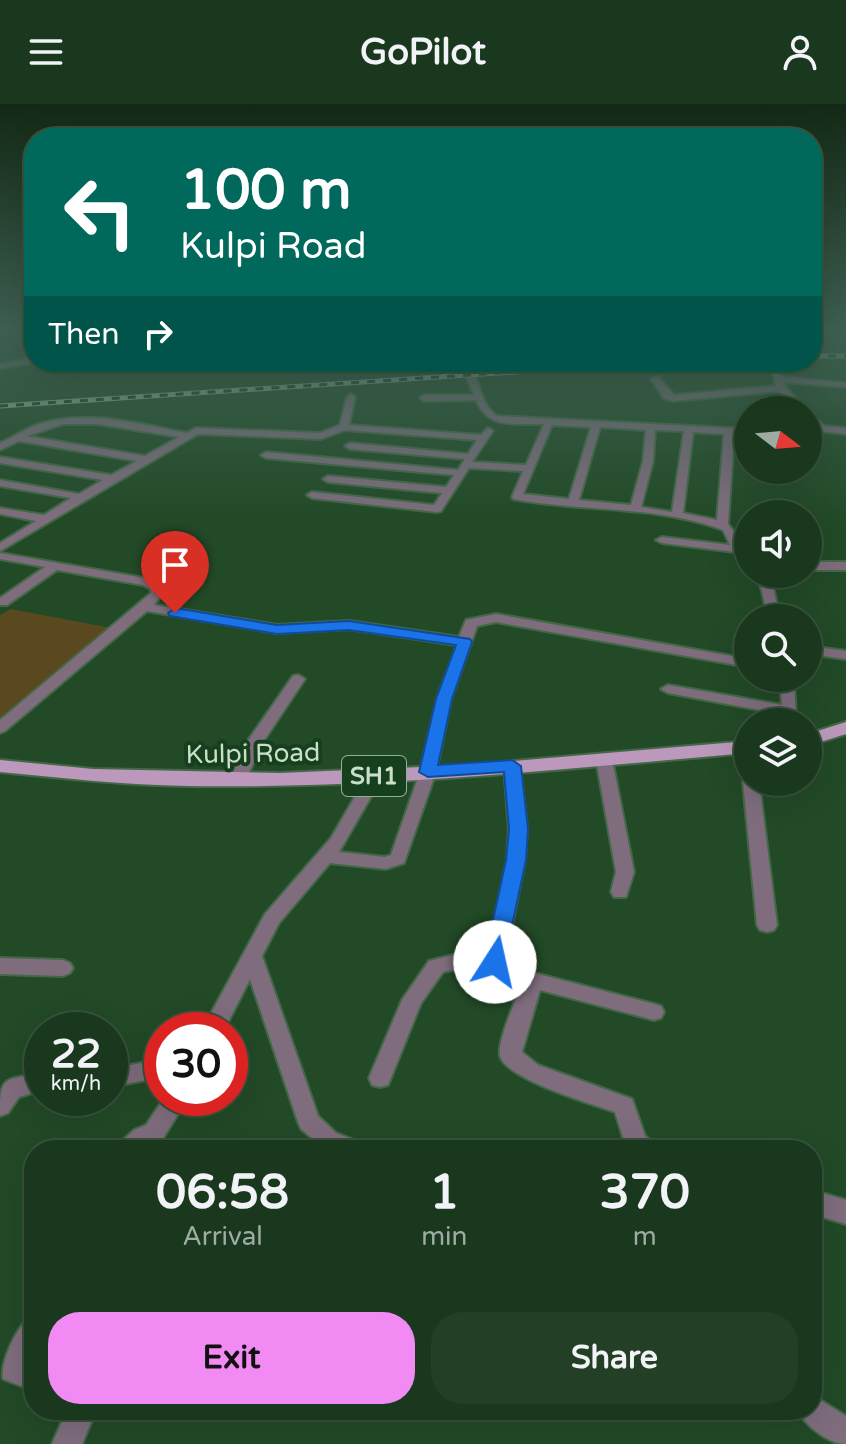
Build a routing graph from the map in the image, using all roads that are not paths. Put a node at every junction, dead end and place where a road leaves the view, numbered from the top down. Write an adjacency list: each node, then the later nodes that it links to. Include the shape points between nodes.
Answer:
1 (479, 393): 5 (street)
2 (665, 393): 3 (street, via 673,398)
3 (715, 393)
4 (351, 397): 10 (street)
5 (480, 397): 6 (street); 7 (street, via 486,413)
6 (424, 398)
7 (495, 419): 8 (street); 19 (street)
8 (549, 422): 9 (street); 26 (street)
9 (596, 424): 11 (street); 33 (street)
10 (344, 427): 17 (street, via 321,436 204,430); 19 (street)
11 (651, 428): 13 (street); 34 (street)
12 (822, 429): 14 (street)
13 (689, 430): 15 (street); 36 (street)
14 (846, 431)
15 (729, 433): 16 (street); 38 (street)
16 (734, 433)
17 (185, 435): 18 (street, via 72,420); 23 (street)
18 (19, 438): 21 (street); 23 (street)
19 (483, 438): 25 (street)
20 (350, 446): 25 (street)
21 (0, 447)
22 (266, 455): 25 (street)
23 (144, 459): 27 (street)
24 (0, 460): 27 (street)
25 (466, 465): 26 (street); 30 (street)
26 (528, 468): 33 (street, via 517,497)
27 (110, 478): 32 (street)
28 (328, 479): 30 (street)
29 (0, 483): 32 (street)
30 (450, 491): 31 (street, via 441,506 431,510)
31 (312, 495)
32 (81, 497): 37 (street)
33 (573, 502): 34 (street)
34 (635, 509): 36 (street)
35 (0, 511): 37 (street)
36 (677, 516): 38 (street)
37 (46, 519): 41 (street)
38 (722, 525): 40 (street)
39 (662, 540): 42 (street)
40 (734, 541)
41 (0, 548)
42 (734, 552)
43 (0, 556): 44 (street)
44 (56, 565): 47 (street); 48 (street, via 146,582 157,593)
45 (822, 566): 46 (street)
46 (846, 566)
47 (3, 602)
48 (145, 607): 49 (street, via 277,629 349,625); 56 (street)
49 (465, 642): 52 (street, via 471,623 496,618); 63 (street, via 444,699)
50 (822, 652): 51 (street)
51 (846, 655)
52 (734, 660)
53 (298, 679): 65 (street, via 255,742)
54 (668, 689): 55 (street)
55 (753, 708)
56 (0, 728)
57 (846, 728): 58 (main road)
58 (822, 736)
59 (734, 752): 60 (main road, Kulpi Road / SH1)
60 (604, 759): 62 (main road, Kulpi Road / SH1); 68 (street, via 625,872)
61 (0, 766): 65 (main road, Kulpi Road / SH1, via 138,781)
62 (512, 766): 63 (main road, Kulpi Road / SH1); 73 (street, via 518,842 494,955)
63 (428, 772): 64 (main road, Kulpi Road / SH1); 67 (street, via 398,859 386,863)
64 (375, 776): 65 (main road, Kulpi Road / SH1); 67 (street)
65 (237, 781)
66 (753, 796): 69 (street)
67 (324, 856): 70 (street, via 286,899)
68 (620, 892)
69 (767, 925)
70 (252, 956): 75 (street); 82 (street, via 309,1122)
71 (0, 966): 72 (street)
72 (63, 968)
73 (499, 969): 74 (street); 77 (street, via 457,961 436,966 412,1000)
74 (533, 980): 76 (street); 83 (street, via 511,1056 530,1072 624,1106)
75 (222, 1012)
76 (654, 1012)
77 (380, 1078)
78 (24, 1086): 79 (street, via 12,1089)
79 (0, 1106)
80 (165, 1116): 81 (street, via 154,1133)
81 (139, 1140)
82 (328, 1140)
83 (634, 1140)
84 (822, 1205): 85 (street)
85 (846, 1212)
86 (24, 1348): 87 (street, via 13,1369)
87 (24, 1373)
88 (822, 1416): 90 (street)
89 (78, 1420): 91 (street)
90 (846, 1434)
91 (67, 1444)

